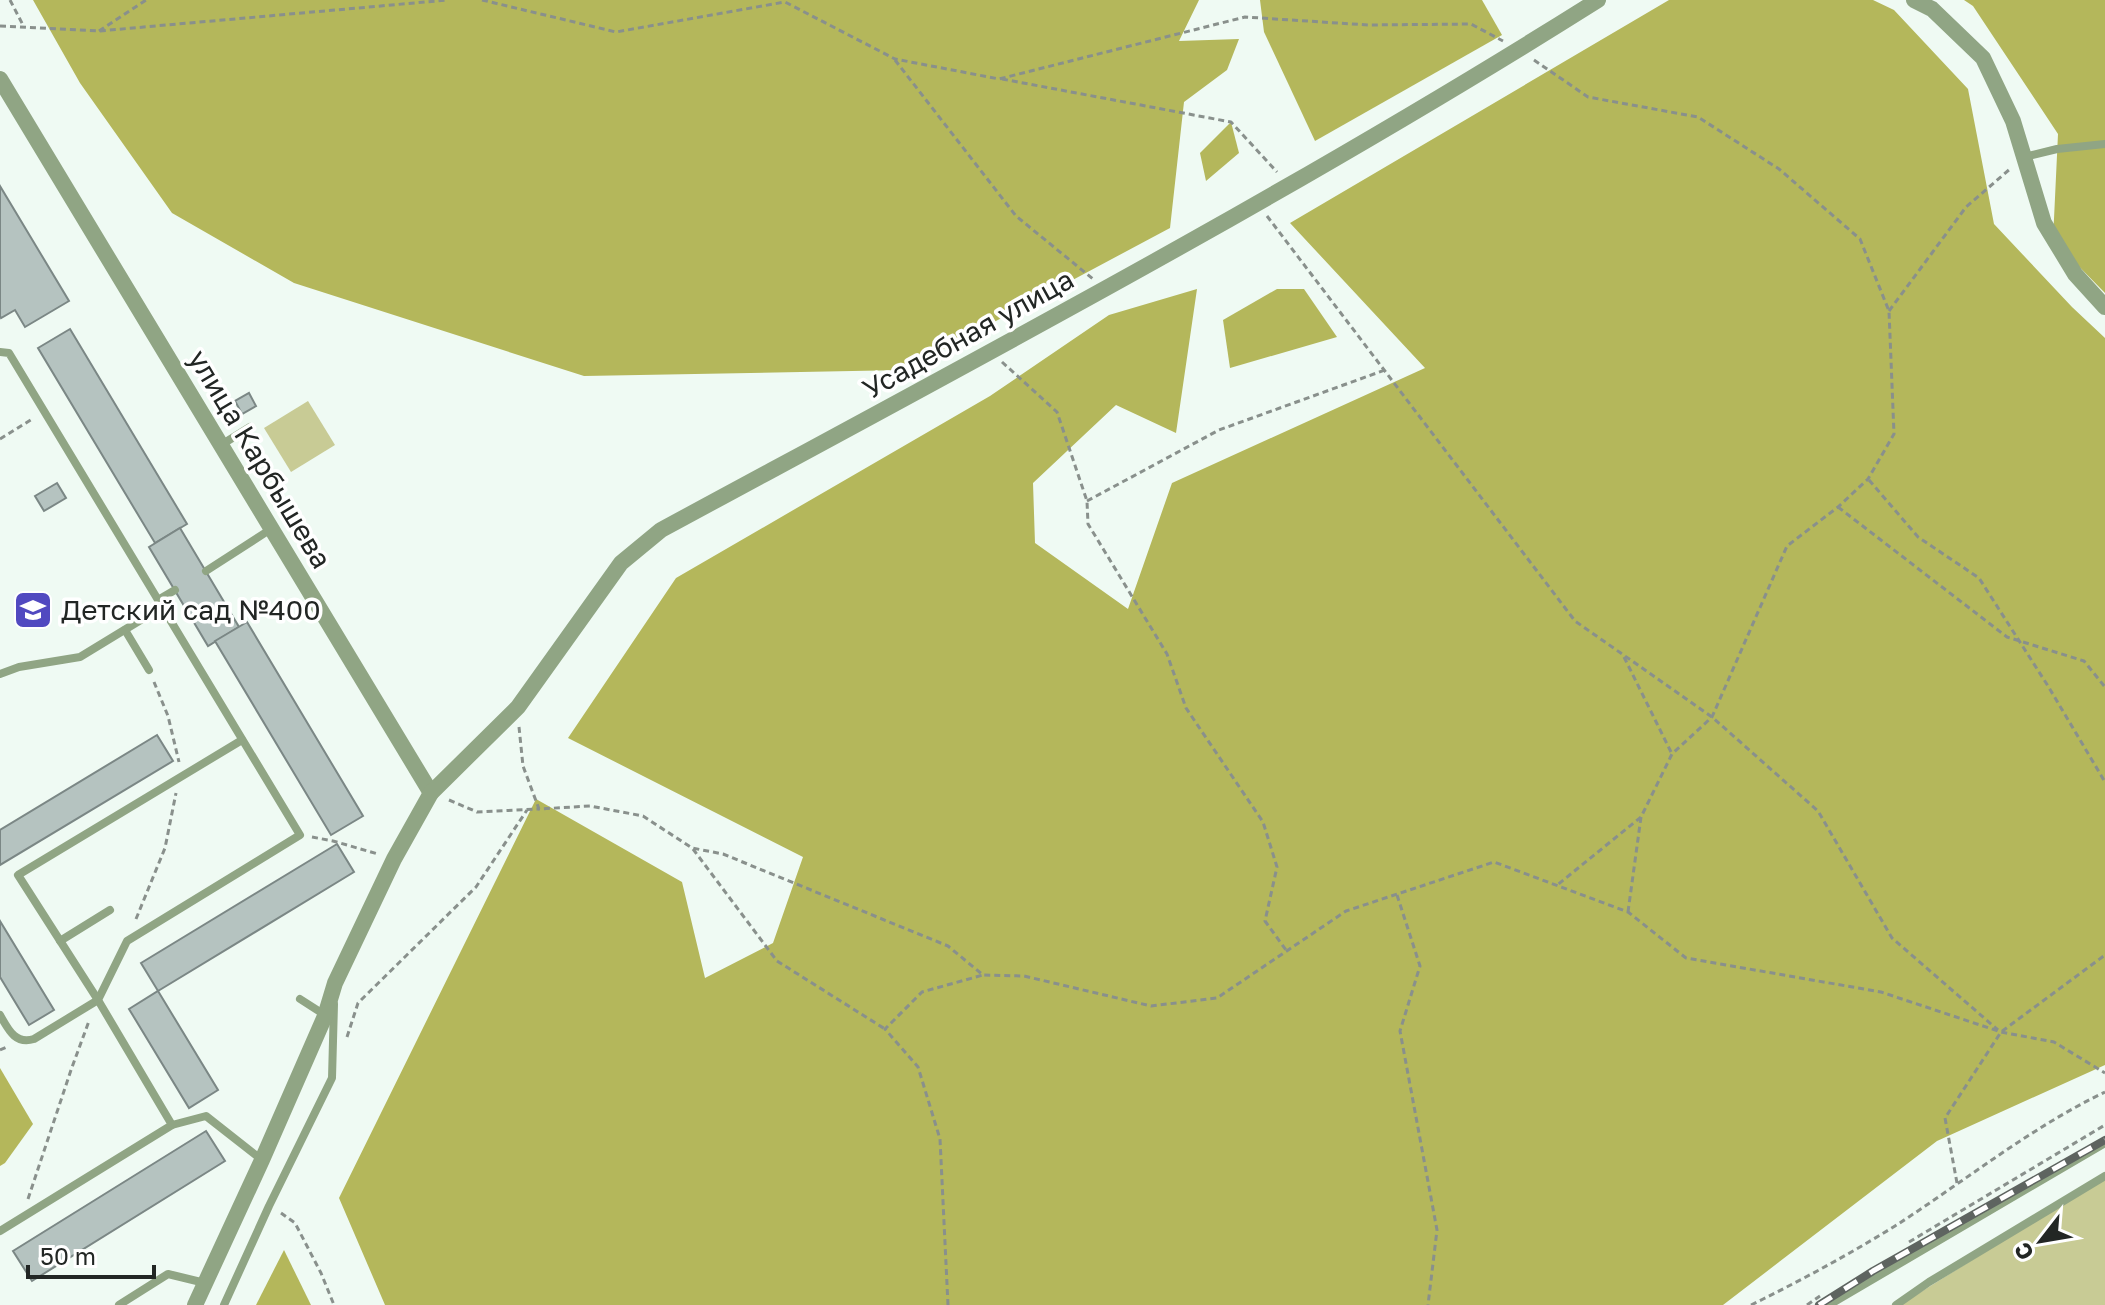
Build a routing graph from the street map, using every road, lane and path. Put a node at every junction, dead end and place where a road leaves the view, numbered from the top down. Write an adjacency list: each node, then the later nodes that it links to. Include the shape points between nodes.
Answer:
1 (10, 0): 9 (path)
2 (146, 0): 10 (path)
3 (448, 0): 10 (path)
4 (482, 0): 7 (path, via 616,32)
5 (1598, 0): 11 (street, Усадебная улица)
6 (1914, 0): 16 (street, via 1932,9 1983,58)
7 (785, 1): 12 (path)
8 (0, 26): 9 (path)
9 (24, 27): 10 (path)
10 (99, 31)
11 (1519, 50): 14 (path, via 1471,24 1368,25 1245,17); 17 (street, Усадебная улица); 21 (path, via 1588,97 1698,117 1779,169 1860,239)
12 (895, 59): 14 (path); 19 (path, via 1016,216)
13 (0, 79): 28 (street, улица Карбышева)
14 (999, 79): 17 (path, via 1231,122)
15 (2105, 144): 16 (lane)
16 (2024, 157): 20 (street, via 2044,223 2075,274); 21 (path, via 1966,207)
17 (1288, 185): 18 (street, Усадебная улица)
18 (1258, 204): 19 (street, Усадебная улица); 24 (path)
19 (1105, 289): 22 (street, Усадебная улица)
20 (2105, 307)
21 (1889, 311): 29 (path, via 1894,434)
22 (991, 351): 30 (path, via 1057,412); 42 (street, Усадебная улица, via 661,530 621,563)
23 (0, 352): 25 (lane, via 9,353)
24 (1385, 370): 30 (path, via 1219,430); 38 (path, via 1575,621)
25 (45, 412): 27 (path); 35 (lane)
26 (250, 427): 28 (lane)
27 (0, 439)
28 (221, 445): 32 (street, улица Карбышева)
29 (1868, 479): 31 (path); 37 (path, via 1918,537 1979,578)
30 (1087, 501): 61 (path, via 1088,524 1167,654 1186,708 1263,822 1277,867 1265,921)
31 (1838, 507): 37 (path); 43 (path, via 1787,546)
32 (271, 529): 33 (lane); 48 (street, улица Карбышева)
33 (206, 571)
34 (175, 590): 35 (lane)
35 (160, 604): 36 (lane); 44 (lane)
36 (125, 630): 39 (lane); 40 (lane, via 80,657)
37 (2019, 641): 41 (path, via 2084,661); 47 (path)
38 (1623, 655): 43 (path); 45 (path)
39 (149, 670): 46 (path, via 168,716)
40 (0, 674)
41 (2105, 687)
42 (518, 707): 48 (street, Усадебная улица); 49 (path, via 523,766)
43 (1712, 717): 45 (path); 70 (path, via 1818,811 1892,938)
44 (242, 740): 46 (lane); 52 (lane)
45 (1672, 754): 51 (path)
46 (179, 778): 59 (lane, via 18,875); 60 (path, via 165,848)
47 (2105, 782)
48 (431, 793): 50 (path, via 477,812); 54 (street)
49 (539, 809): 50 (path); 53 (path, via 590,806 643,816)
50 (527, 810): 71 (path, via 476,887 358,1003)
51 (1641, 817): 55 (path); 58 (path)
52 (300, 835): 54 (path); 60 (lane)
53 (692, 848): 63 (path, via 723,854 948,946); 69 (path, via 777,961)
54 (394, 859): 64 (street)
55 (1556, 886): 56 (path, via 1494,862); 58 (path)
56 (1397, 894): 61 (path, via 1346,911); 91 (path, via 1420,966 1400,1031 1437,1230)
57 (110, 910): 59 (lane)
58 (1628, 912): 70 (path, via 1686,958 1881,992)
59 (60, 941): 66 (lane)
60 (127, 941): 66 (lane)
61 (1286, 950): 63 (path, via 1217,998 1151,1006 1024,976)
62 (2105, 955): 70 (path)
63 (983, 975): 69 (path, via 922,992)
64 (335, 983): 68 (street); 80 (lane, via 332,1078)
65 (300, 999): 68 (lane)
66 (98, 1000): 67 (lane, via 26,1042 10,1032); 74 (lane); 81 (path)
67 (0, 1015)
68 (325, 1016): 77 (street)
69 (885, 1029): 90 (path, via 918,1067 940,1139)
70 (2001, 1032): 72 (path, via 2054,1042); 79 (path, via 1945,1118)
71 (342, 1048)
72 (2105, 1073)
73 (2105, 1092): 79 (path)
74 (172, 1125): 77 (lane, via 206,1116); 81 (lane)
75 (2105, 1125): 83 (path)
76 (2105, 1143): 94 (lane)
77 (262, 1160): 84 (street)
78 (2105, 1176): 95 (lane)
79 (1957, 1183): 92 (path, via 1895,1226)
80 (269, 1206): 88 (lane); 89 (path, via 295,1223)
81 (22, 1218): 82 (lane)
82 (0, 1231)
83 (1907, 1243)
84 (205, 1283): 86 (lane, via 168,1274); 87 (street)
85 (1819, 1297): 93 (path)
86 (119, 1305)
87 (195, 1305)
88 (224, 1305)
89 (334, 1305)
90 (948, 1305)
91 (1428, 1305)
92 (1751, 1305)
93 (1807, 1305)
94 (1829, 1305)
95 (1896, 1305)

